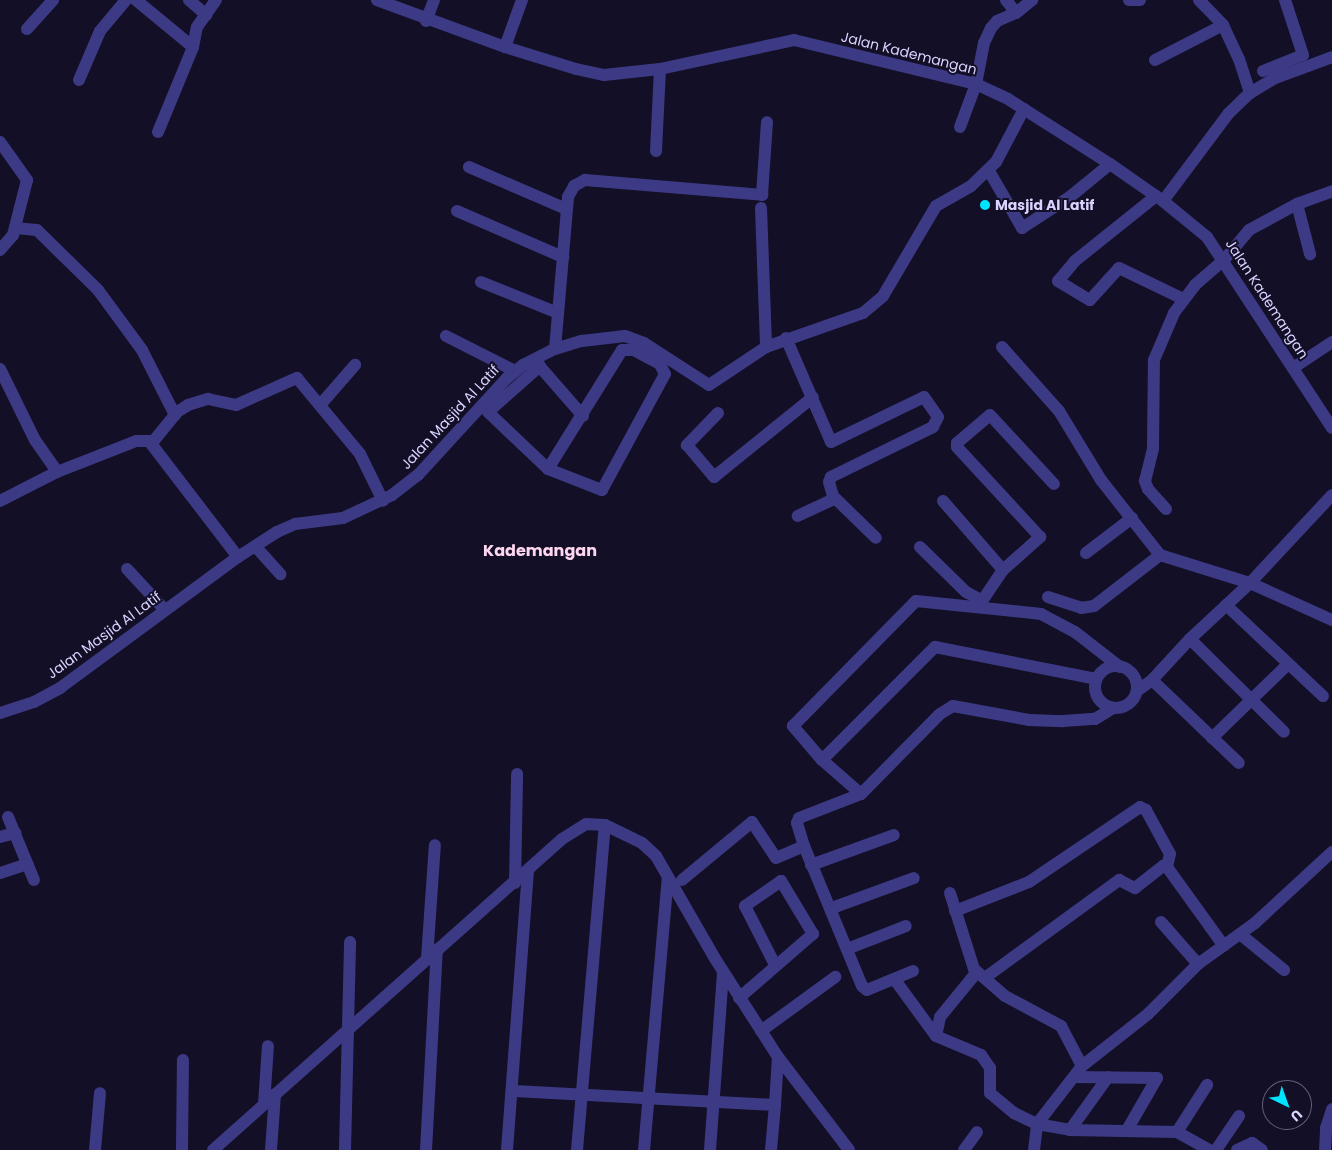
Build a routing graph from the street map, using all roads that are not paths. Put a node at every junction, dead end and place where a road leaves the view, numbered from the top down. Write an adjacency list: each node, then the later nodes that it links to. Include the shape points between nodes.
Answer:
1 (53, 0): 19 (street)
2 (126, 0): 26 (street, via 100,31)
3 (136, 0): 21 (street)
4 (189, 0): 16 (street)
5 (216, 0): 16 (street)
6 (377, 0): 17 (street, Jalan Kademangan)
7 (434, 0): 17 (street)
8 (522, 0): 20 (street)
9 (1006, 0): 15 (street)
10 (1032, 0): 15 (street)
11 (1129, 0): 12 (street)
12 (1140, 0)
13 (1199, 0): 18 (street)
14 (1285, 0): 25 (street, via 1303,54)
15 (1016, 13): 27 (street, via 997,21 991,28 984,43)
16 (206, 15): 21 (street, via 197,28)
17 (426, 21): 20 (street, Jalan Kademangan)
18 (1223, 26): 23 (street); 28 (street, via 1239,59)
19 (27, 29)
20 (505, 46): 24 (street, Jalan Kademangan, via 576,70 604,75)
21 (193, 47): 32 (street)
22 (1332, 57): 28 (street, via 1273,79)
23 (1155, 60)
24 (660, 69): 27 (street, Jalan Kademangan, via 794,40); 34 (street)
25 (1263, 71)
26 (79, 80)
27 (976, 84): 29 (street, Jalan Kademangan); 31 (street)
28 (1250, 93): 39 (street, via 1228,114)
29 (1024, 109): 35 (street, Jalan Kademangan); 37 (street, Jalan Masjid Al Latif)
30 (767, 122): 43 (street, via 762,194 585,180 571,190)
31 (960, 127)
32 (158, 132)
33 (0, 142): 44 (street, via 27,177 25,197)
34 (656, 151)
35 (1110, 164): 37 (street, via 1072,196 1022,228); 39 (street, Jalan Kademangan)
36 (469, 167): 43 (street)
37 (989, 171): 53 (street, Jalan Masjid Al Latif, via 936,206 876,304 858,315)
38 (1332, 191): 40 (street)
39 (1159, 198): 48 (street, Jalan Kademangan, via 1207,237); 50 (street, via 1075,261 1058,282 1090,300 1119,268)
40 (1297, 204): 46 (street); 48 (street, via 1248,230)
41 (761, 208): 55 (street)
42 (457, 210): 47 (street)
43 (566, 210): 47 (street)
44 (15, 228): 45 (street); 66 (street, via 37,230 98,290 142,350)
45 (0, 250)
46 (1310, 254)
47 (563, 257): 51 (street)
48 (1224, 260): 50 (street); 60 (street, Jalan Kademangan)
49 (482, 282): 51 (street)
50 (1183, 299): 78 (street, via 1160,341 1153,379 1152,448 1145,481)
51 (558, 313): 57 (street)
52 (446, 336): 62 (street)
53 (786, 338): 55 (street, Jalan Masjid Al Latif); 63 (street)
54 (1332, 342): 60 (street)
55 (766, 347): 57 (street, Jalan Masjid Al Latif, via 708,385 644,343 625,336 582,341)
56 (1002, 347): 80 (street, via 1059,411 1095,472)
57 (555, 349): 58 (street, Jalan Masjid Al Latif)
58 (537, 362): 62 (street, Jalan Masjid Al Latif); 67 (street); 70 (street, via 488,412)
59 (354, 365): 64 (street)
60 (1293, 368): 68 (street, Jalan Kademangan)
61 (0, 369): 71 (street, via 35,440)
62 (515, 371): 76 (street, Jalan Masjid Al Latif, via 418,475)
63 (813, 397): 65 (street, via 714,477 687,446); 74 (street, via 832,442 924,396 938,417 933,427 831,477 829,482)
64 (321, 404): 66 (street, via 297,378 236,405 208,399 188,405); 76 (street, via 365,462)
65 (718, 413)
66 (175, 415): 69 (street)
67 (583, 416): 70 (street); 70 (street, via 624,349 634,350 663,368 663,382 602,490)
68 (1332, 428)
69 (152, 443): 71 (street, via 136,441); 86 (street)
70 (548, 469)
71 (57, 472): 75 (street)
72 (1054, 484): 88 (street, via 990,415 957,443 957,447 1040,537)
73 (1332, 495): 90 (street)
74 (835, 498): 79 (street); 81 (street)
75 (0, 501)
76 (382, 501): 82 (street, Jalan Masjid Al Latif, via 343,518 295,524)
77 (942, 501): 88 (street)
78 (1166, 509)
79 (798, 516)
80 (1132, 518): 84 (street); 85 (street)
81 (876, 538)
82 (255, 546): 86 (street, Jalan Masjid Al Latif); 89 (street)
83 (920, 547): 92 (street)
84 (1086, 553)
85 (1160, 555): 90 (street); 91 (street, via 1094,606 1081,608)
86 (238, 557): 94 (street, Jalan Masjid Al Latif)
87 (127, 569): 94 (street)
88 (1003, 570): 92 (street)
89 (280, 574)
90 (1250, 583): 93 (street); 95 (street)
91 (1048, 597)
92 (980, 603): 98 (street, via 1051,618); 108 (street, via 918,600 905,609 793,725)
93 (1226, 605): 96 (street); 97 (street)
94 (165, 610): 105 (street, Jalan Masjid Al Latif, via 60,688 34,702)
95 (1329, 615)
96 (1190, 639): 100 (street); 103 (street)
97 (1288, 664): 102 (street); 103 (street)
98 (1120, 667): 99 (street, via 1106,668); 101 (street, via 1132,674)
99 (1096, 679): 104 (street, via 1097,698); 108 (street, via 935,647)
100 (1152, 680): 101 (street); 107 (street)
101 (1137, 691): 104 (street, via 1128,704)
102 (1323, 696)
103 (1251, 700): 106 (street); 107 (street)
104 (1113, 708): 111 (street, via 1095,719 1063,721 1029,720 954,706 940,714)
105 (0, 713)
106 (1284, 732)
107 (1212, 738): 109 (street)
108 (822, 760): 111 (street)
109 (1239, 763)
110 (517, 774): 129 (street)
111 (861, 794): 118 (street, via 799,818 797,823)
112 (8, 817): 114 (street)
113 (605, 825): 123 (street, via 589,823 579,827); 125 (street, via 649,848); 163 (street)
114 (15, 833): 116 (street); 120 (street)
115 (894, 835): 121 (street)
116 (0, 837)
117 (435, 845): 140 (street)
118 (804, 846): 121 (street); 128 (street, via 776,858 752,822)
119 (1332, 852): 135 (street)
120 (28, 864): 124 (street); 127 (street)
121 (811, 865): 131 (street)
122 (1167, 867): 132 (street, via 1170,854 1146,810 1140,807 1029,882); 137 (street); 146 (street, via 1158,868 1135,888 1119,880)
123 (528, 871): 129 (street); 160 (street)
124 (0, 873)
125 (668, 877): 144 (street); 164 (street)
126 (914, 878): 131 (street)
127 (34, 880)
128 (682, 880)
129 (515, 883): 138 (street)
130 (950, 893): 132 (street)
131 (832, 908): 139 (street)
132 (955, 911): 146 (street)
133 (1161, 922): 141 (street)
134 (906, 926): 139 (street)
135 (1240, 934): 137 (street); 143 (street)
136 (350, 942): 150 (street)
137 (1224, 946): 141 (street)
138 (437, 949): 140 (street); 181 (street)
139 (847, 949): 148 (street, via 864,989)
140 (427, 958): 150 (street)
141 (1198, 964): 156 (street, via 1148,1014)
142 (775, 965): 142 (street, via 745,906 781,881 813,934); 149 (street)
143 (1284, 970)
144 (723, 972): 149 (street); 165 (street)
145 (913, 972): 148 (street)
146 (981, 975): 152 (street, via 940,1017); 156 (street, via 1005,996 1060,1026)
147 (836, 977): 151 (street)
148 (896, 980): 152 (street)
149 (739, 998): 151 (street)
150 (348, 1029): 162 (street); 180 (street)
151 (761, 1031): 154 (street)
152 (936, 1036): 175 (street, via 981,1055 990,1068 988,1087 994,1099)
153 (268, 1046): 166 (street)
154 (778, 1057): 167 (street); 174 (street)
155 (183, 1060): 177 (street)
156 (1082, 1066): 157 (street)
157 (1074, 1077): 158 (street); 175 (street)
158 (1108, 1077): 170 (street); 171 (street, via 1156,1078)
159 (1207, 1085): 173 (street)
160 (514, 1091): 163 (street); 182 (street)
161 (100, 1093): 176 (street)
162 (275, 1094): 166 (street); 179 (street)
163 (581, 1095): 164 (street); 183 (street)
164 (648, 1100): 165 (street); 184 (street)
165 (713, 1102): 167 (street); 185 (street)
166 (264, 1104): 178 (street)
167 (775, 1105): 186 (street)
168 (1332, 1109): 194 (street, via 1326,1128)
169 (1239, 1116): 191 (street)
170 (1070, 1130): 171 (street); 175 (street)
171 (1127, 1130): 173 (street)
172 (977, 1132): 189 (street)
173 (1177, 1132): 190 (street)
174 (836, 1133): 187 (street); 188 (street)
175 (1035, 1136)
176 (96, 1150)
177 (182, 1150)
178 (213, 1150)
179 (271, 1150)
180 (345, 1150)
181 (426, 1150)
182 (507, 1150)
183 (577, 1150)
184 (644, 1150)
185 (710, 1150)
186 (771, 1150)
187 (835, 1150)
188 (849, 1150)
189 (964, 1150)
190 (1210, 1150)
191 (1216, 1150)
192 (1237, 1150): 193 (street, via 1252,1143)
193 (1262, 1150)
194 (1325, 1150)

